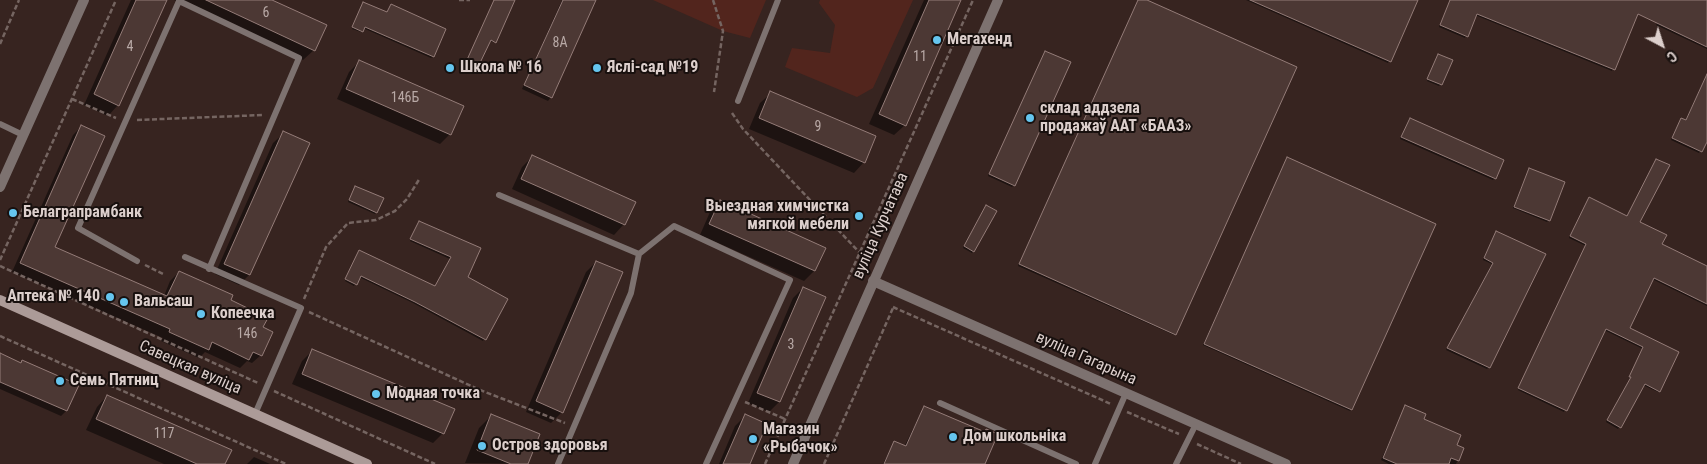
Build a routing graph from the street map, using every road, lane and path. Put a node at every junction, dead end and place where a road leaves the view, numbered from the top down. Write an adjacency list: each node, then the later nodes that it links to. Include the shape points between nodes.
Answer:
1 (18, 0): 10 (path)
2 (84, 0): 18 (street)
3 (116, 0): 12 (path)
4 (459, 0): 5 (path)
5 (470, 0)
6 (713, 0): 11 (path, via 723,31)
7 (778, 0): 13 (lane)
8 (973, 0): 22 (path)
9 (998, 0): 30 (street, вуліца Курчатава)
10 (0, 44)
11 (714, 92)
12 (72, 99): 16 (path); 25 (path)
13 (738, 101)
14 (277, 110): 16 (path, via 258,116); 16 (lane, via 299,58 179,1); 28 (lane)
15 (732, 113): 22 (path, via 743,129)
16 (125, 119): 26 (lane, via 78,228)
17 (0, 124): 18 (lane)
18 (23, 135): 20 (street)
19 (420, 178): 33 (path, via 395,211 376,220 348,223 326,247)
20 (0, 187)
21 (498, 195): 23 (lane)
22 (859, 252): 42 (path)
23 (639, 254): 38 (lane, via 674,226 790,280); 49 (lane, via 631,293)
24 (185, 257): 28 (lane)
25 (0, 260)
26 (137, 261): 29 (path)
27 (0, 266): 36 (path)
28 (209, 269): 33 (lane)
29 (163, 274)
30 (873, 281): 31 (street, вуліца Гагарына); 52 (street, вуліца Курчатава)
31 (899, 293): 34 (path); 37 (street, вуліца Гагарына)
32 (0, 300): 41 (main road, Савецкая вуліца)
33 (301, 308): 36 (lane); 44 (path, via 480,390 567,424)
34 (893, 308): 40 (path); 53 (path)
35 (0, 336): 46 (path)
36 (266, 387): 41 (lane); 48 (path)
37 (1126, 393): 40 (lane); 43 (street, вуліца Гагарына)
38 (736, 398): 42 (path); 50 (lane)
39 (940, 403): 54 (lane)
40 (1120, 408): 45 (path); 55 (lane)
41 (255, 414): 47 (main road, Савецкая вуліца)
42 (785, 419): 51 (path)
43 (1196, 424): 45 (lane); 58 (street, вуліца Гагарына)
44 (563, 432)
45 (1189, 438): 56 (lane); 57 (path, via 1203,448)
46 (286, 464)
47 (367, 464)
48 (434, 464)
49 (558, 464)
50 (706, 464)
51 (764, 464)
52 (793, 464)
53 (824, 464)
54 (1076, 464)
55 (1094, 464)
56 (1176, 464)
57 (1241, 464)
58 (1286, 464)

